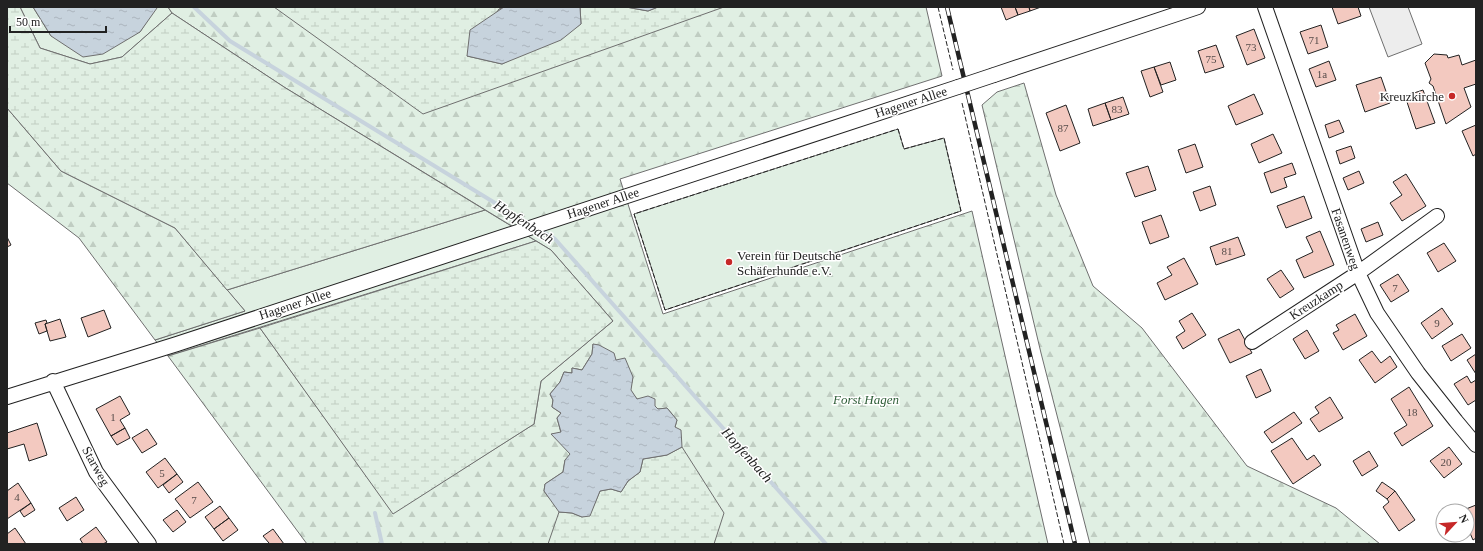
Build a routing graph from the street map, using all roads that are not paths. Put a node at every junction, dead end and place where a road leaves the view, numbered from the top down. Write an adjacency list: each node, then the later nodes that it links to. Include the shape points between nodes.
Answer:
1 (1198, 7): 6 (street, Hagener Allee, bridge, via 177,344)
2 (1265, 7): 4 (street, Fasanenweg)
3 (1437, 216): 4 (street, Kreuzkamp)
4 (1358, 273): 5 (street, Kreuzkamp); 8 (street, Fasanenweg, via 1381,319 1418,373)
5 (1252, 342)
6 (53, 381): 7 (street, Hagener Allee); 9 (street, Starweg, via 96,472)
7 (7, 397)
8 (1476, 445)
9 (149, 544)

